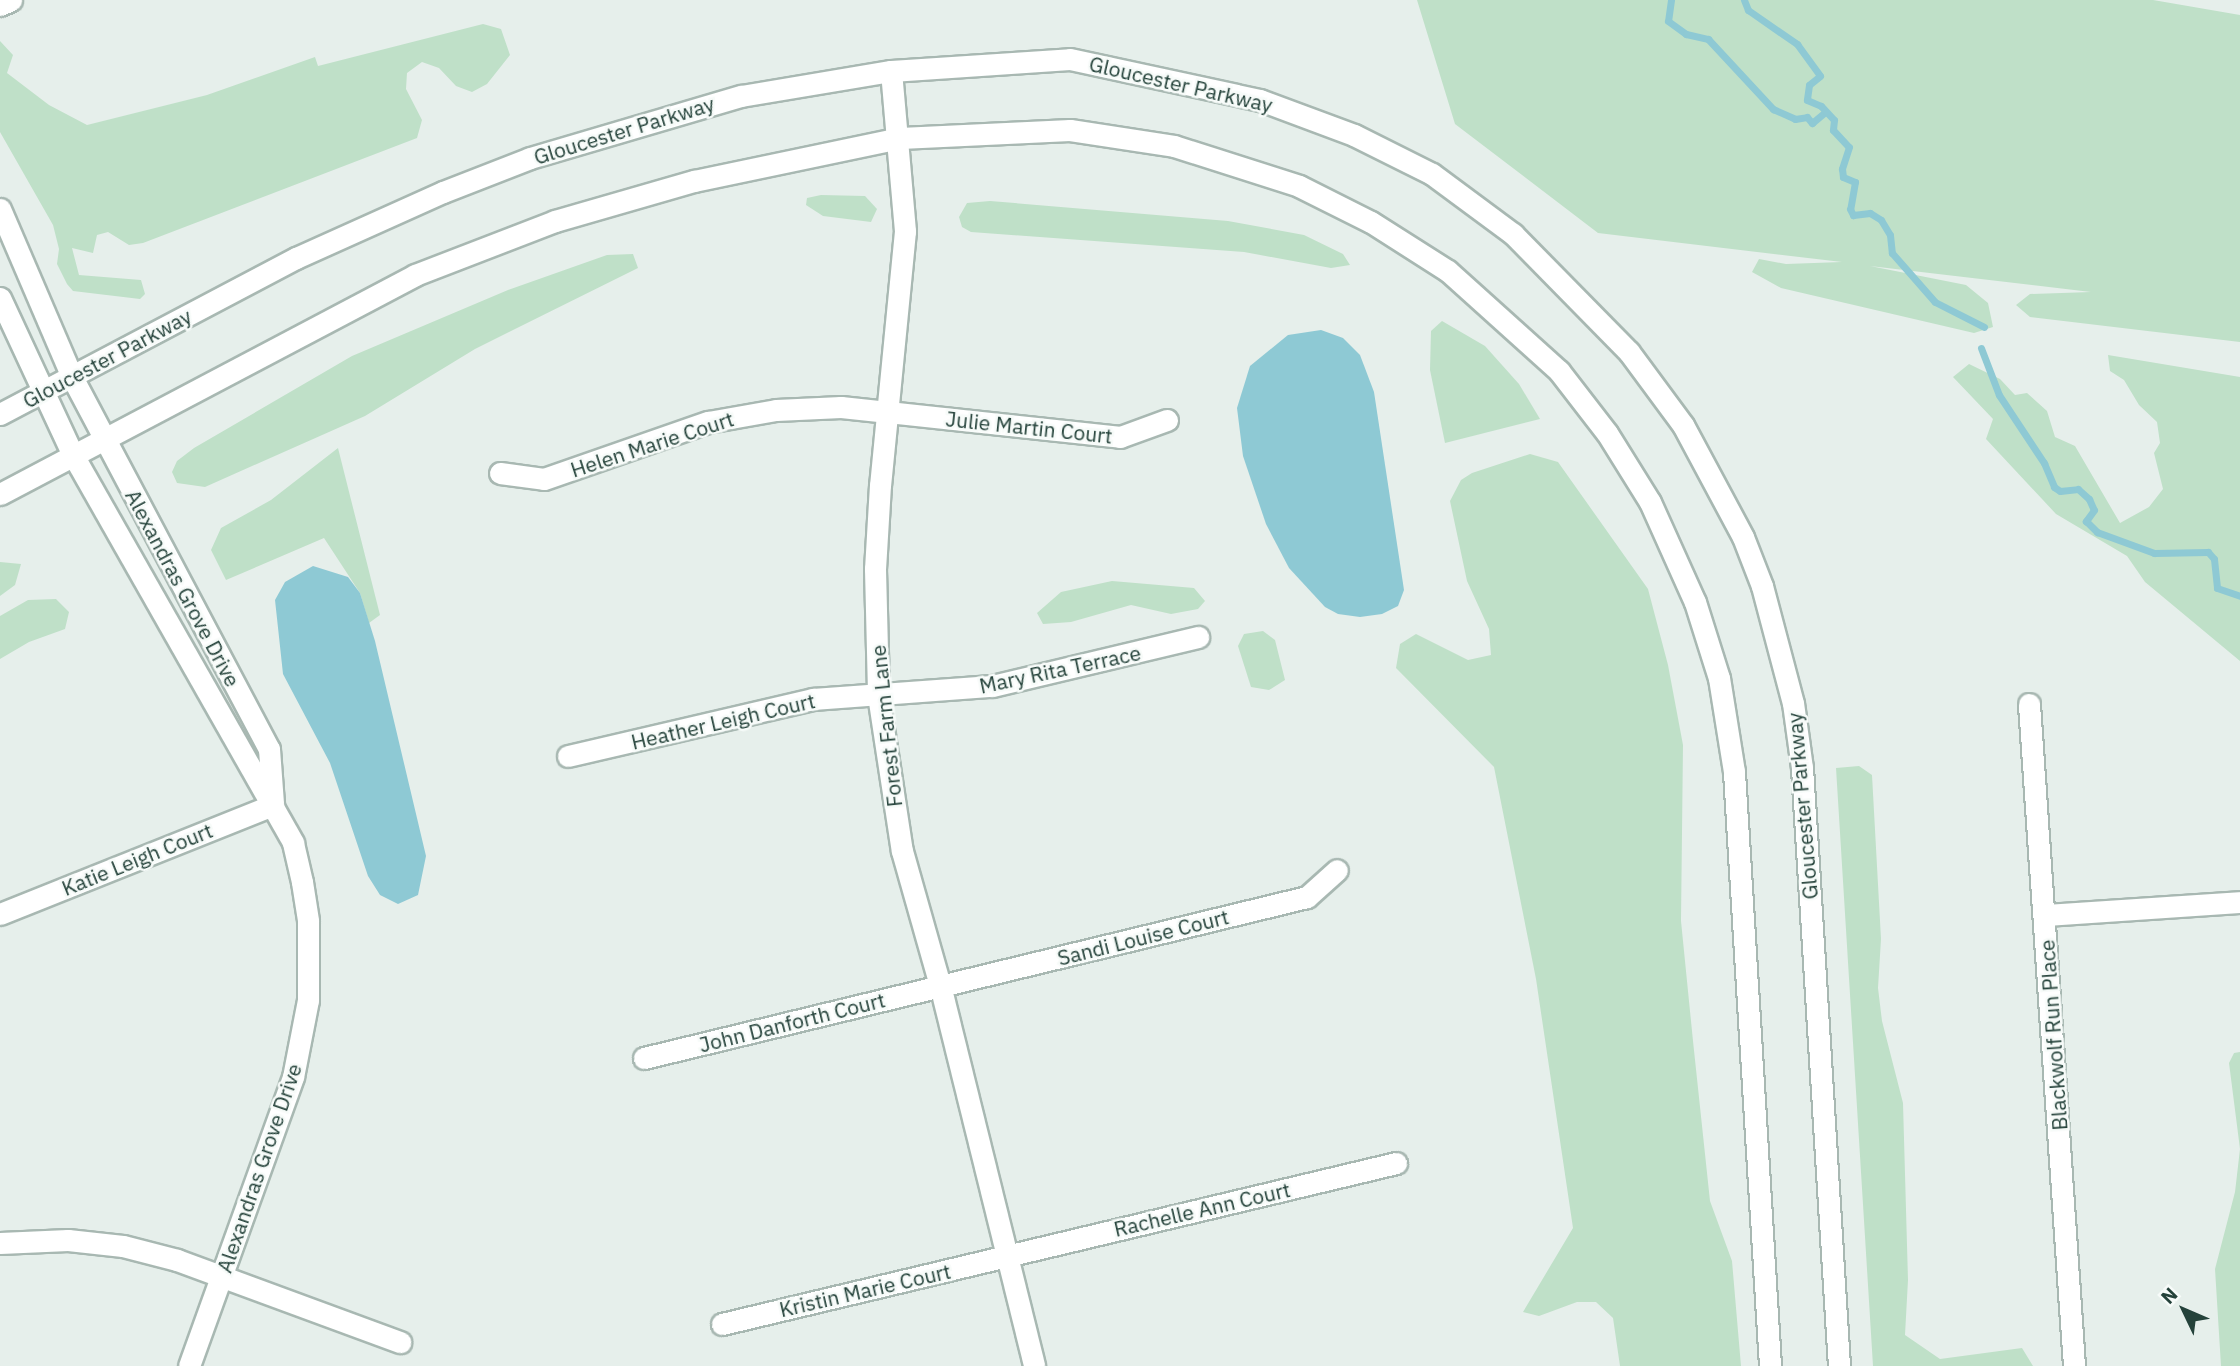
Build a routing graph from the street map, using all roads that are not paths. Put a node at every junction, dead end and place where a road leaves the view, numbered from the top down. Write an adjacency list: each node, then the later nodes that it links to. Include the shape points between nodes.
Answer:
1 (11, 0): 2 (street)
2 (0, 5)
3 (891, 71): 4 (street, Forest Farm Lane); 7 (street, Gloucester Parkway, via 741,96 530,158 296,258); 36 (street, Gloucester Parkway, via 1070,59 1260,100 1354,135 1432,174 1513,234 1629,352 1675,414 1743,537 1762,586 1793,703 1802,768)
4 (900, 138): 9 (street, Forest Farm Lane, via 905,231); 12 (street, via 694,181 555,220 362,301); 35 (street, via 973,131 1070,130 1174,146 1299,186 1371,222 1448,271 1559,371 1607,433 1671,543 1719,678 1734,772)
5 (0, 209): 7 (street, Alexandras Grove Drive)
6 (0, 299): 8 (street, Alexandras Grove Drive)
7 (72, 377): 8 (street, Gloucester Parkway); 12 (street, Alexandras Grove Drive)
8 (43, 391): 10 (street, Gloucester Parkway); 13 (street, Alexandras Grove Drive)
9 (889, 413): 11 (street, Julie Martin Court, via 1120,437); 14 (street, Helen Marie Court, via 841,407 742,415 708,422 544,479); 17 (street, Forest Farm Lane, via 875,569)
10 (0, 414)
11 (1167, 420)
12 (103, 439): 13 (street); 20 (street, Alexandras Grove Drive, via 269,749)
13 (73, 455): 15 (street); 20 (street, Alexandras Grove Drive, via 247,768)
14 (500, 473)
15 (0, 494)
16 (1198, 637): 17 (street, Mary Rita Terrace, via 992,687)
17 (878, 695): 19 (street, Heather Leigh Court, via 813,699); 25 (street, Forest Farm Lane, via 902,851)
18 (2029, 704): 24 (street, Blackwolf Run Place)
19 (568, 755)
20 (273, 805): 23 (street, Katie Leigh Court); 30 (street, Alexandras Grove Drive, via 293,844 302,882 309,947 308,1000 291,1086)
21 (1337, 870): 25 (street, Sandi Louise Court, via 1307,897)
22 (2240, 902): 24 (street)
23 (0, 914)
24 (2045, 915): 37 (street, Blackwolf Run Place)
25 (940, 985): 26 (street, John Danforth Court); 29 (street, Forest Farm Lane)
26 (644, 1058)
27 (1396, 1163): 29 (street, Rachelle Ann Court)
28 (0, 1243): 30 (street, via 68,1240 123,1247)
29 (1008, 1256): 31 (street, Kristin Marie Court); 34 (street, Forest Farm Lane)
30 (222, 1276): 32 (street); 33 (street, Alexandras Grove Drive)
31 (722, 1324)
32 (400, 1342)
33 (189, 1366)
34 (1034, 1366)
35 (1770, 1366)
36 (1839, 1366)
37 (2074, 1366)

